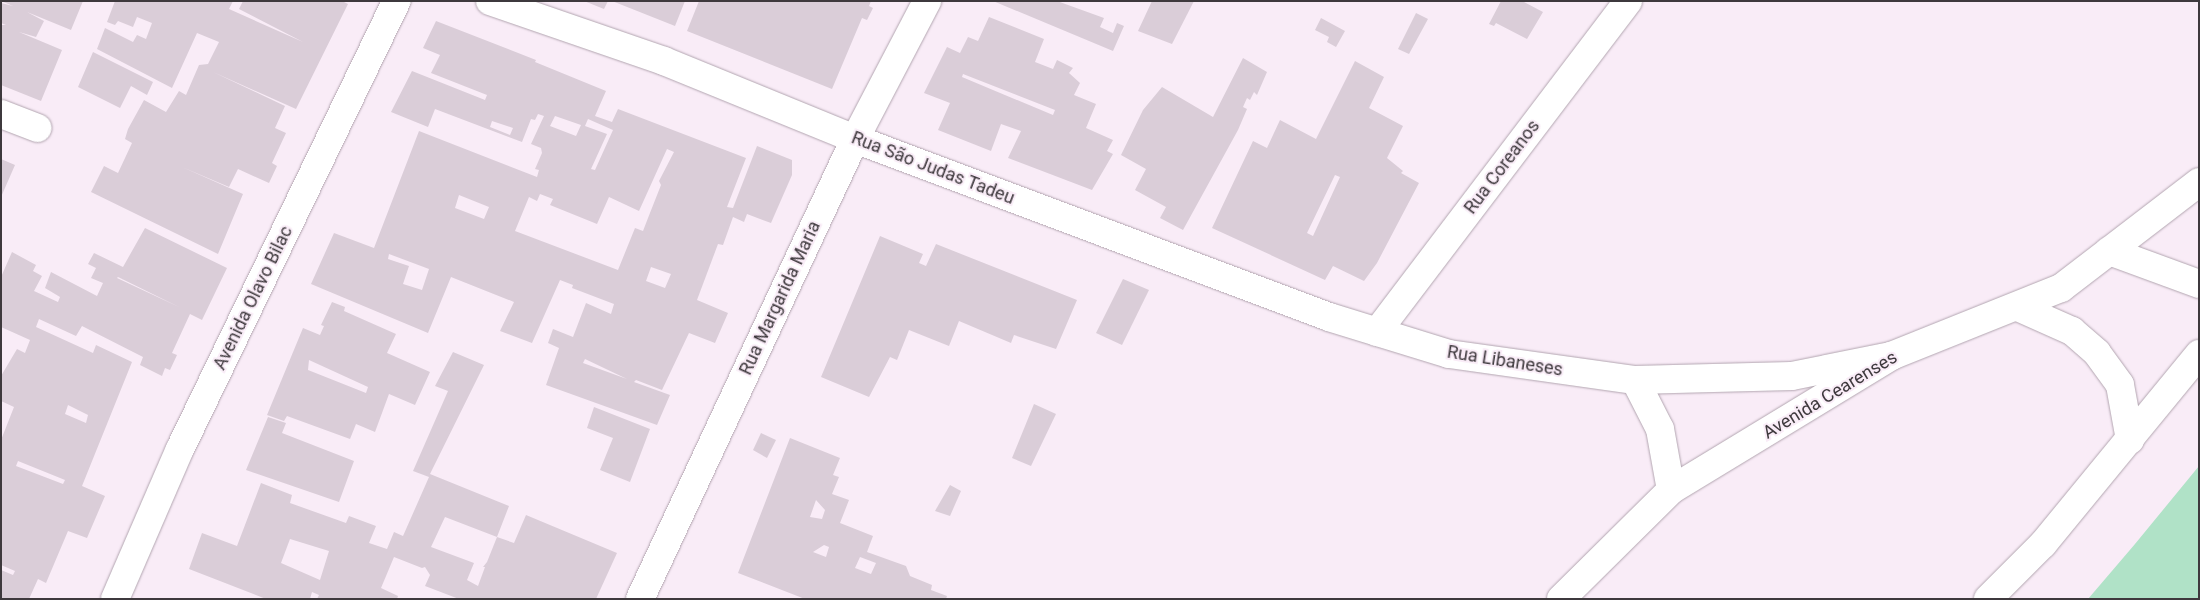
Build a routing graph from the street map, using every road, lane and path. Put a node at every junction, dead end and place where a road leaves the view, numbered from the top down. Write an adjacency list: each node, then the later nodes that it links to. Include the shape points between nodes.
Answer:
1 (397, 1): 18 (street, Avenida Olavo Bilac, via 180,448)
2 (490, 1): 7 (street, Rua São Judas Tadeu, via 664,61)
3 (927, 1): 7 (street, Rua Margarida Maria)
4 (1628, 1): 12 (street, Rua Coreanos)
5 (1, 114): 6 (street)
6 (37, 128)
7 (855, 139): 12 (street, Rua São Judas Tadeu, via 1329,317); 19 (street, Rua Margarida Maria)
8 (2199, 182): 9 (street, Avenida Cearenses)
9 (2109, 251): 10 (street); 11 (street, Avenida Cearenses, via 2061,288)
10 (2199, 284)
11 (2020, 308): 14 (street, Avenida Cearenses); 16 (street, via 2072,331 2097,353 2120,385)
12 (1377, 332): 15 (street, Rua Libaneses, via 1449,354)
13 (2199, 354): 16 (street)
14 (1891, 356): 15 (street, Rua Libaneses, via 1792,376); 17 (street, Avenida Cearenses)
15 (1635, 380): 17 (street, via 1660,429)
16 (2130, 440): 21 (street, via 2043,544)
17 (1671, 490): 20 (street, Avenida Cearenses)
18 (116, 599)
19 (640, 599)
20 (1561, 599)
21 (1988, 599)

